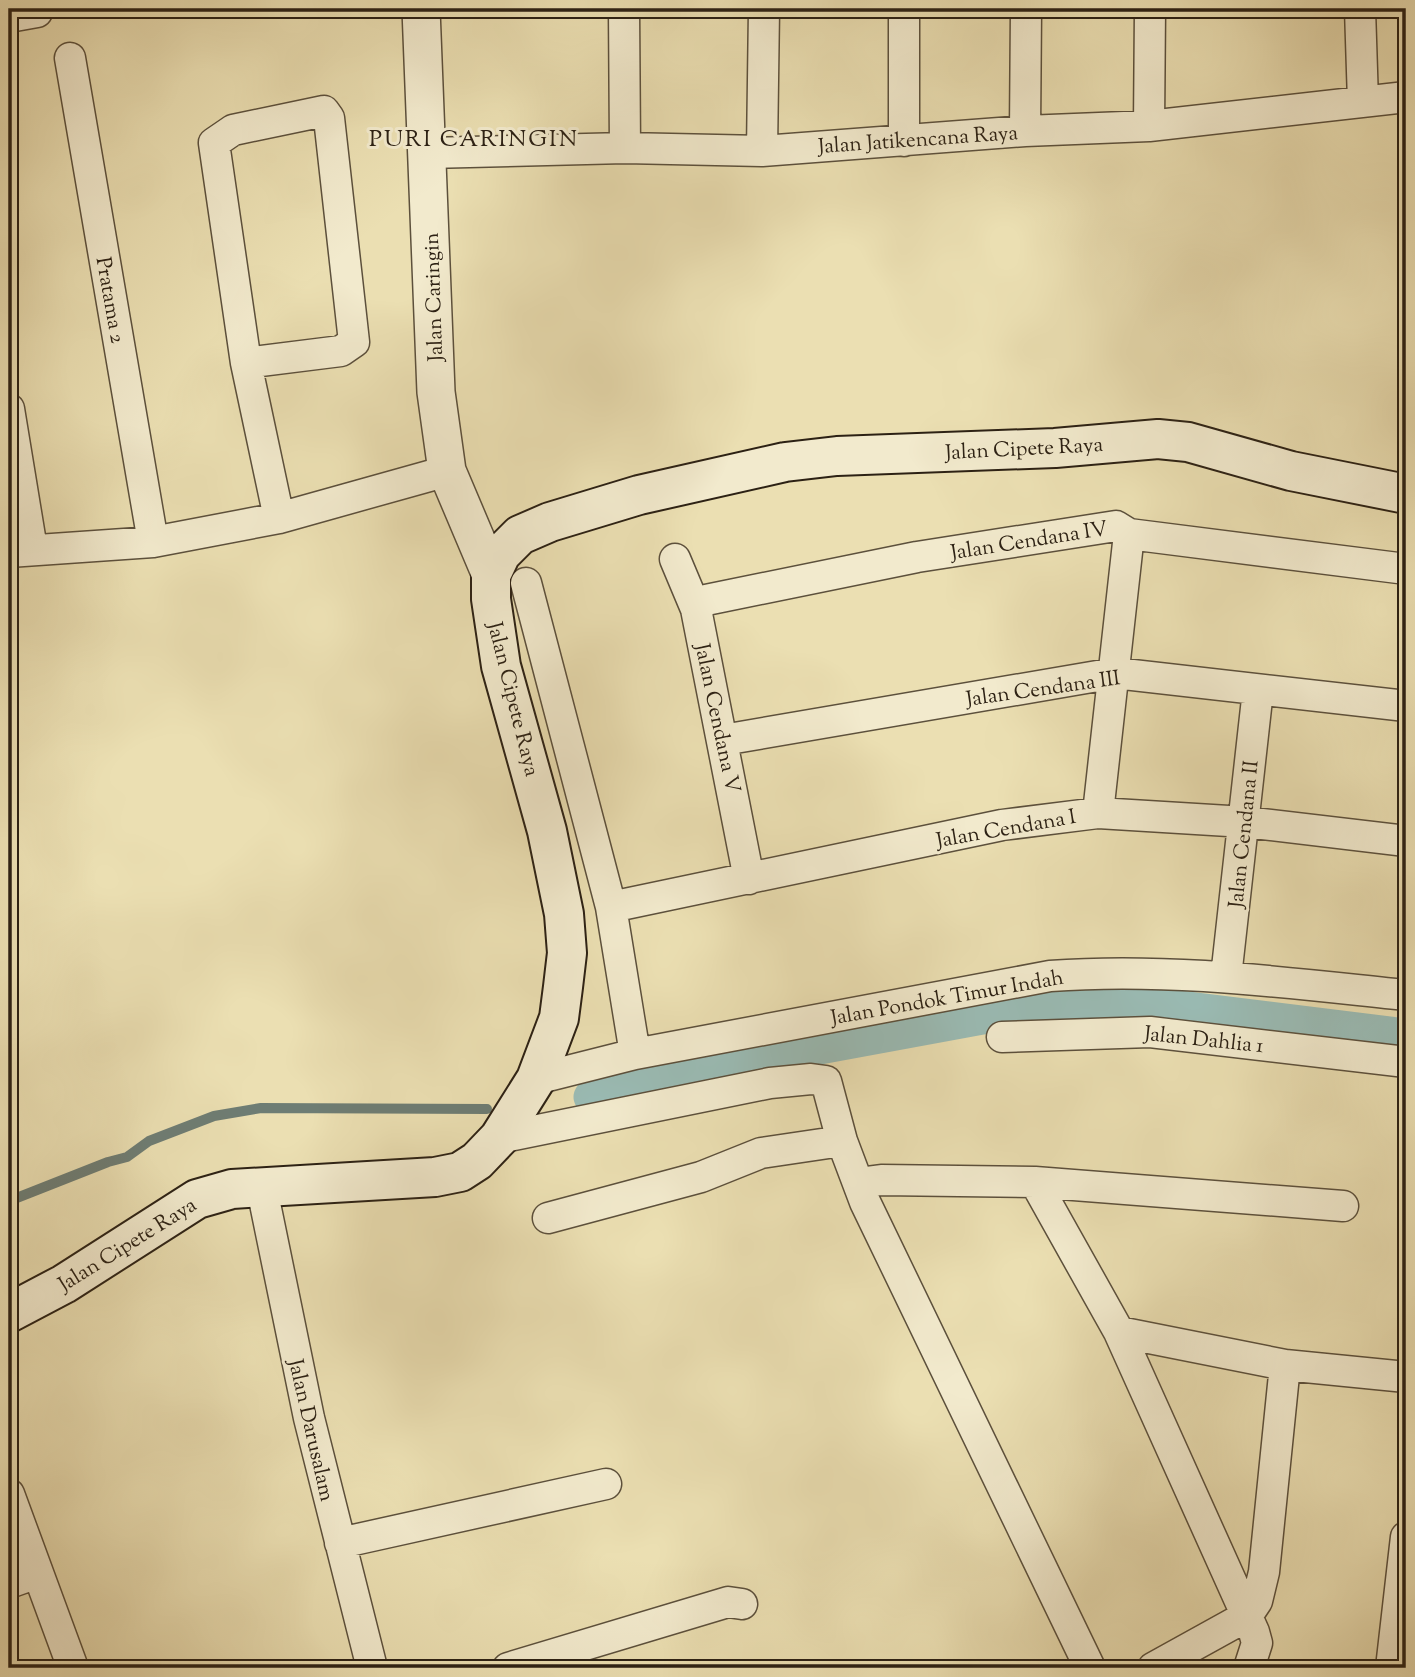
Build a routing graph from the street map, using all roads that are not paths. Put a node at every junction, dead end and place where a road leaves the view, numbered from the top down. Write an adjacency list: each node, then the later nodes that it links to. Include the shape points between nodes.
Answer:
1 (421, 9): 16 (street, Jalan Caringin)
2 (624, 9): 14 (street)
3 (764, 9): 15 (street)
4 (904, 9): 13 (street)
5 (1026, 9): 12 (street)
6 (1150, 9): 11 (street)
7 (1360, 9): 10 (street)
8 (70, 58): 23 (street, Pratama 2)
9 (1406, 97): 10 (street, Jalan Jatikencana Raya)
10 (1363, 102): 11 (street, Jalan Jatikencana Raya)
11 (1149, 125): 12 (street, Jalan Jatikencana Raya)
12 (1025, 131): 13 (street, Jalan Jatikencana Raya)
13 (904, 141): 15 (street, Jalan Jatikencana Raya)
14 (625, 148): 15 (street, Jalan Jatikencana Raya); 16 (street, Jalan Jatikencana Raya)
15 (762, 151)
16 (428, 153): 19 (street, Jalan Caringin, via 436,392)
17 (246, 363): 17 (street, via 341,351 354,342 329,118 324,111 233,131 214,143); 21 (street)
18 (9, 409): 24 (street)
19 (447, 471): 21 (street); 27 (street, Jalan Caringin)
20 (1406, 494): 27 (main road, Jalan Cipete Raya, via 1291,471 1188,442 1158,439 1055,448 838,456 737,471 550,522 509,544)
21 (279, 518): 23 (street)
22 (1129, 534): 26 (street); 28 (street, Jalan Cendana IV, via 1116,526 917,557 706,600); 29 (street, Jalan Cendana IV)
23 (153, 542): 24 (street)
24 (21, 551)
25 (675, 559): 28 (street, Jalan Cendana V)
26 (1406, 569)
27 (508, 579): 37 (street); 43 (main road, Jalan Cipete Raya, via 491,599 501,666 547,831 567,953 558,1018)
28 (696, 609): 32 (street, Jalan Cendana V)
29 (1115, 673): 30 (street, Jalan Cendana III); 32 (street, Jalan Cendana III); 33 (street, Jalan Cendana IV)
30 (1258, 690): 31 (street, Jalan Cendana III); 34 (street, Jalan Cendana II)
31 (1406, 706)
32 (723, 740): 36 (street, Jalan Cendana V)
33 (1098, 813): 34 (street, Jalan Cendana I); 36 (street, Jalan Cendana I, via 1002,825)
34 (1245, 822): 35 (street, Jalan Cendana I); 38 (street, Jalan Cendana II)
35 (1406, 841)
36 (749, 880): 37 (street, Jalan Cendana I)
37 (611, 907): 41 (street)
38 (1226, 977): 39 (street, Jalan Pondok Timur Indah); 41 (street, Jalan Pondok Timur Indah, via 1050,976)
39 (1406, 995)
40 (1002, 1037): 42 (street, Jalan Dahlia 1, via 1150,1032)
41 (635, 1054): 43 (street, Jalan Pondok Timur Indah)
42 (1406, 1062)
43 (536, 1079): 44 (main road, Jalan Cipete Raya)
44 (499, 1138): 45 (street, via 770,1083 811,1079 826,1082); 48 (main road, Jalan Cipete Raya, via 460,1172)
45 (842, 1141): 47 (street); 50 (street, via 761,1153 701,1177)
46 (1035, 1182): 47 (street); 49 (street); 52 (street)
47 (858, 1183): 66 (street)
48 (262, 1189): 51 (main road, Jalan Cipete Raya, via 232,1189 197,1199 64,1284); 58 (street, Jalan Darusalam, via 289,1330)
49 (1343, 1206)
50 (548, 1218)
51 (9, 1312)
52 (1119, 1332): 53 (street); 62 (street)
53 (1285, 1365): 54 (street); 62 (street, via 1264,1572 1257,1601)
54 (1406, 1377)
55 (606, 1484): 58 (street)
56 (9, 1494): 59 (street)
57 (1406, 1537): 69 (street)
58 (340, 1543): 64 (street, Jalan Darusalam)
59 (37, 1573): 60 (street); 63 (street)
60 (9, 1583)
61 (742, 1604): 65 (street, via 728,1602)
62 (1247, 1616): 67 (street); 68 (street, via 1257,1643)
63 (73, 1668)
64 (372, 1668)
65 (508, 1668)
66 (1090, 1668)
67 (1153, 1668)
68 (1249, 1668)
69 (1391, 1668)

